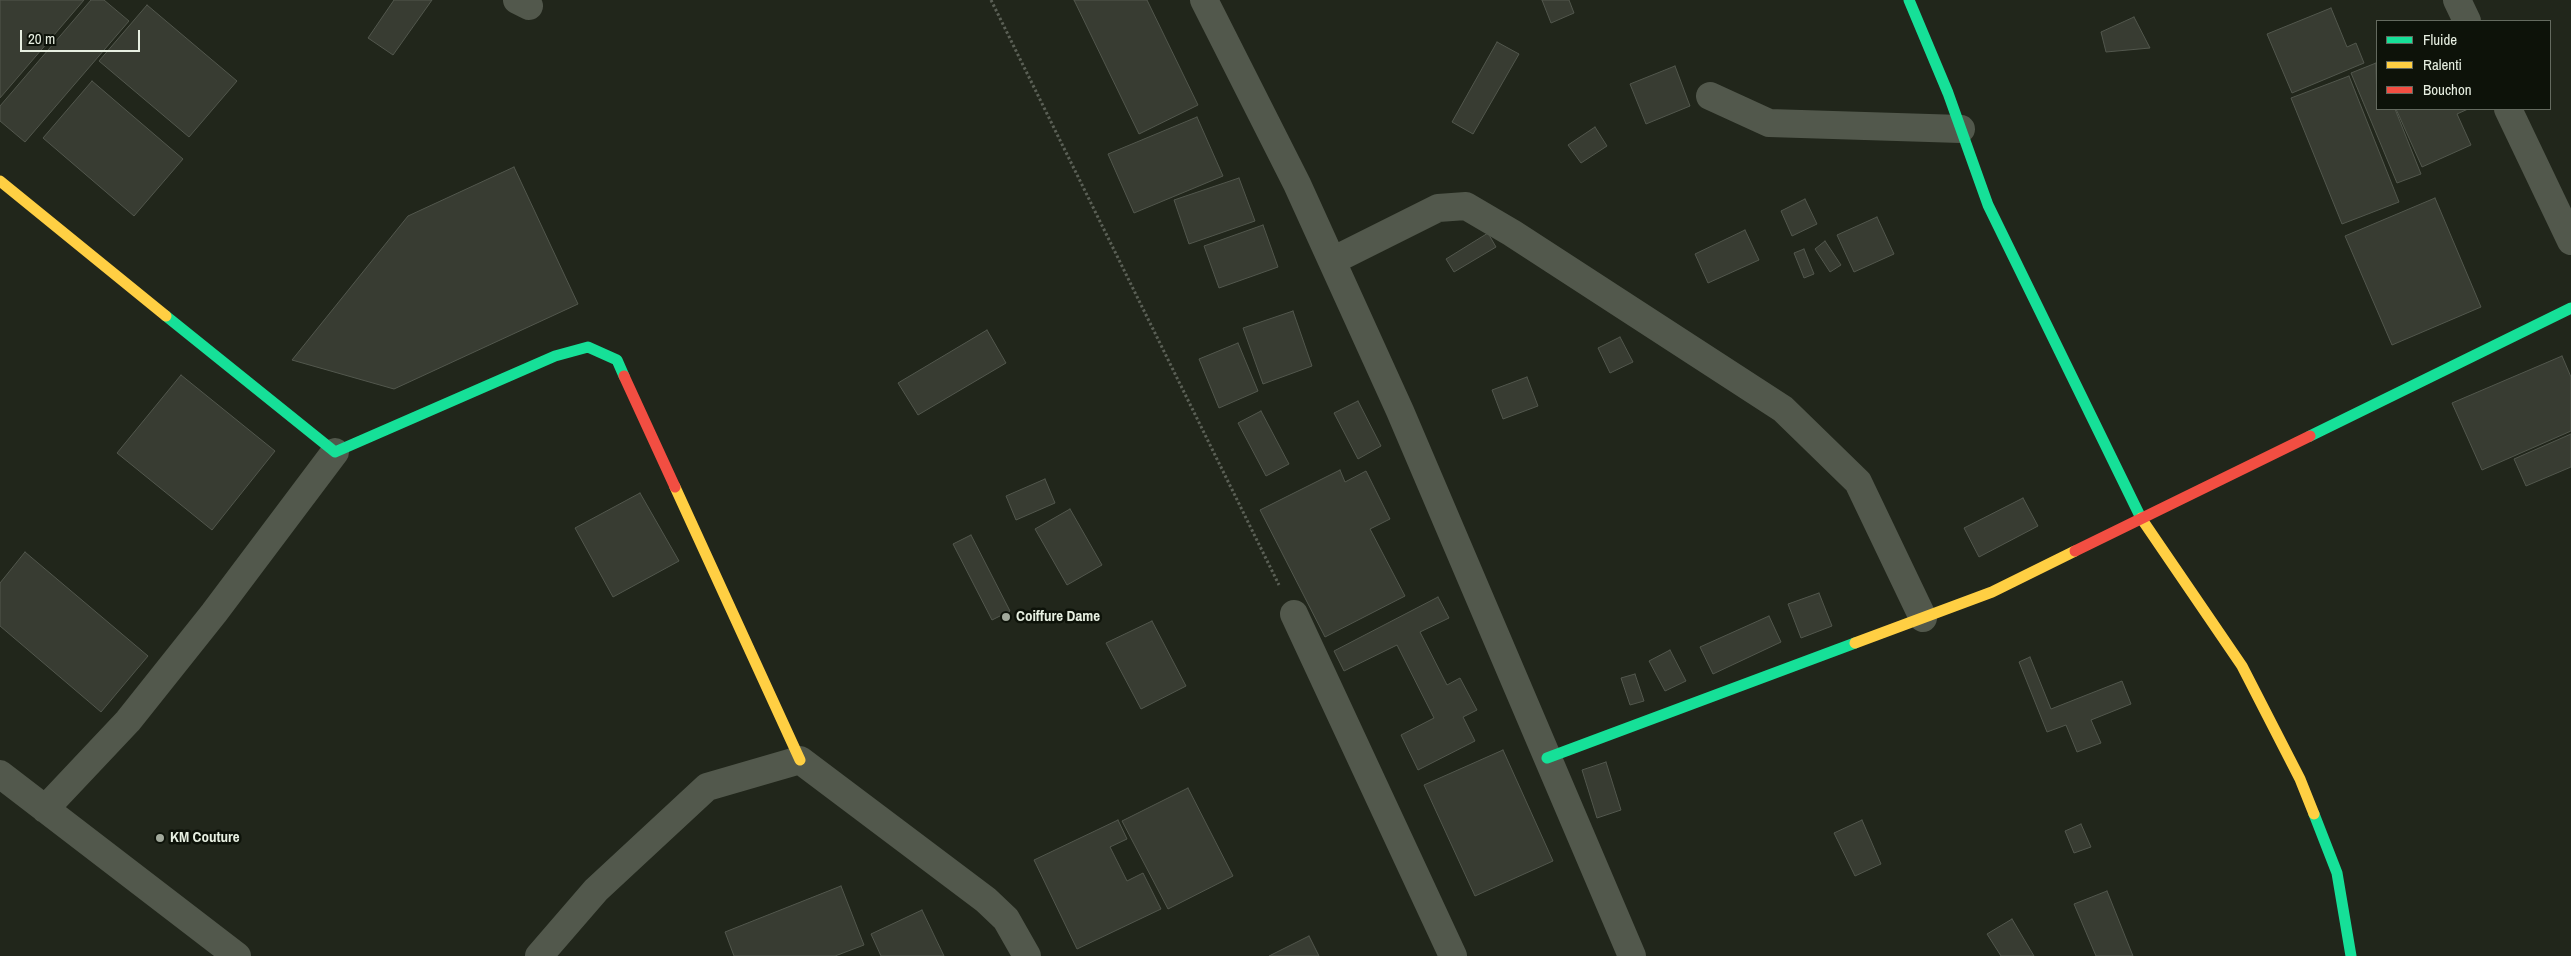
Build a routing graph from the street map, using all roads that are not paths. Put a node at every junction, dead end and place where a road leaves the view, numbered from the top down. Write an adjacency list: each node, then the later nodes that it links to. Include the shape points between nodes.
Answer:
1 (1204, 0): 10 (street)
2 (1909, 0): 7 (street)
3 (2457, 0): 4 (street)
4 (2467, 20)
5 (1710, 96): 7 (street, via 1769,123)
6 (2508, 110): 9 (street)
7 (1961, 129): 13 (street, via 1988,205)
8 (0, 180): 12 (street)
9 (2571, 241)
10 (1332, 261): 15 (street, via 1438,208 1466,206 1512,233 1783,409 1858,482); 16 (street, via 1400,411)
11 (2571, 308): 13 (street)
12 (335, 452): 17 (street, via 555,356 588,347 617,360); 19 (street, via 128,721)
13 (2141, 518): 15 (street, via 1992,592); 25 (street, via 2242,666 2300,779 2337,873)
14 (1294, 614): 23 (street)
15 (1923, 618): 16 (street)
16 (1547, 758): 24 (street)
17 (800, 760): 21 (street, via 707,787 596,890); 22 (street, via 986,900 1006,919)
18 (0, 774): 19 (street)
19 (45, 809): 20 (street)
20 (237, 956)
21 (539, 956)
22 (1027, 956)
23 (1453, 956)
24 (1632, 956)
25 (2351, 956)

